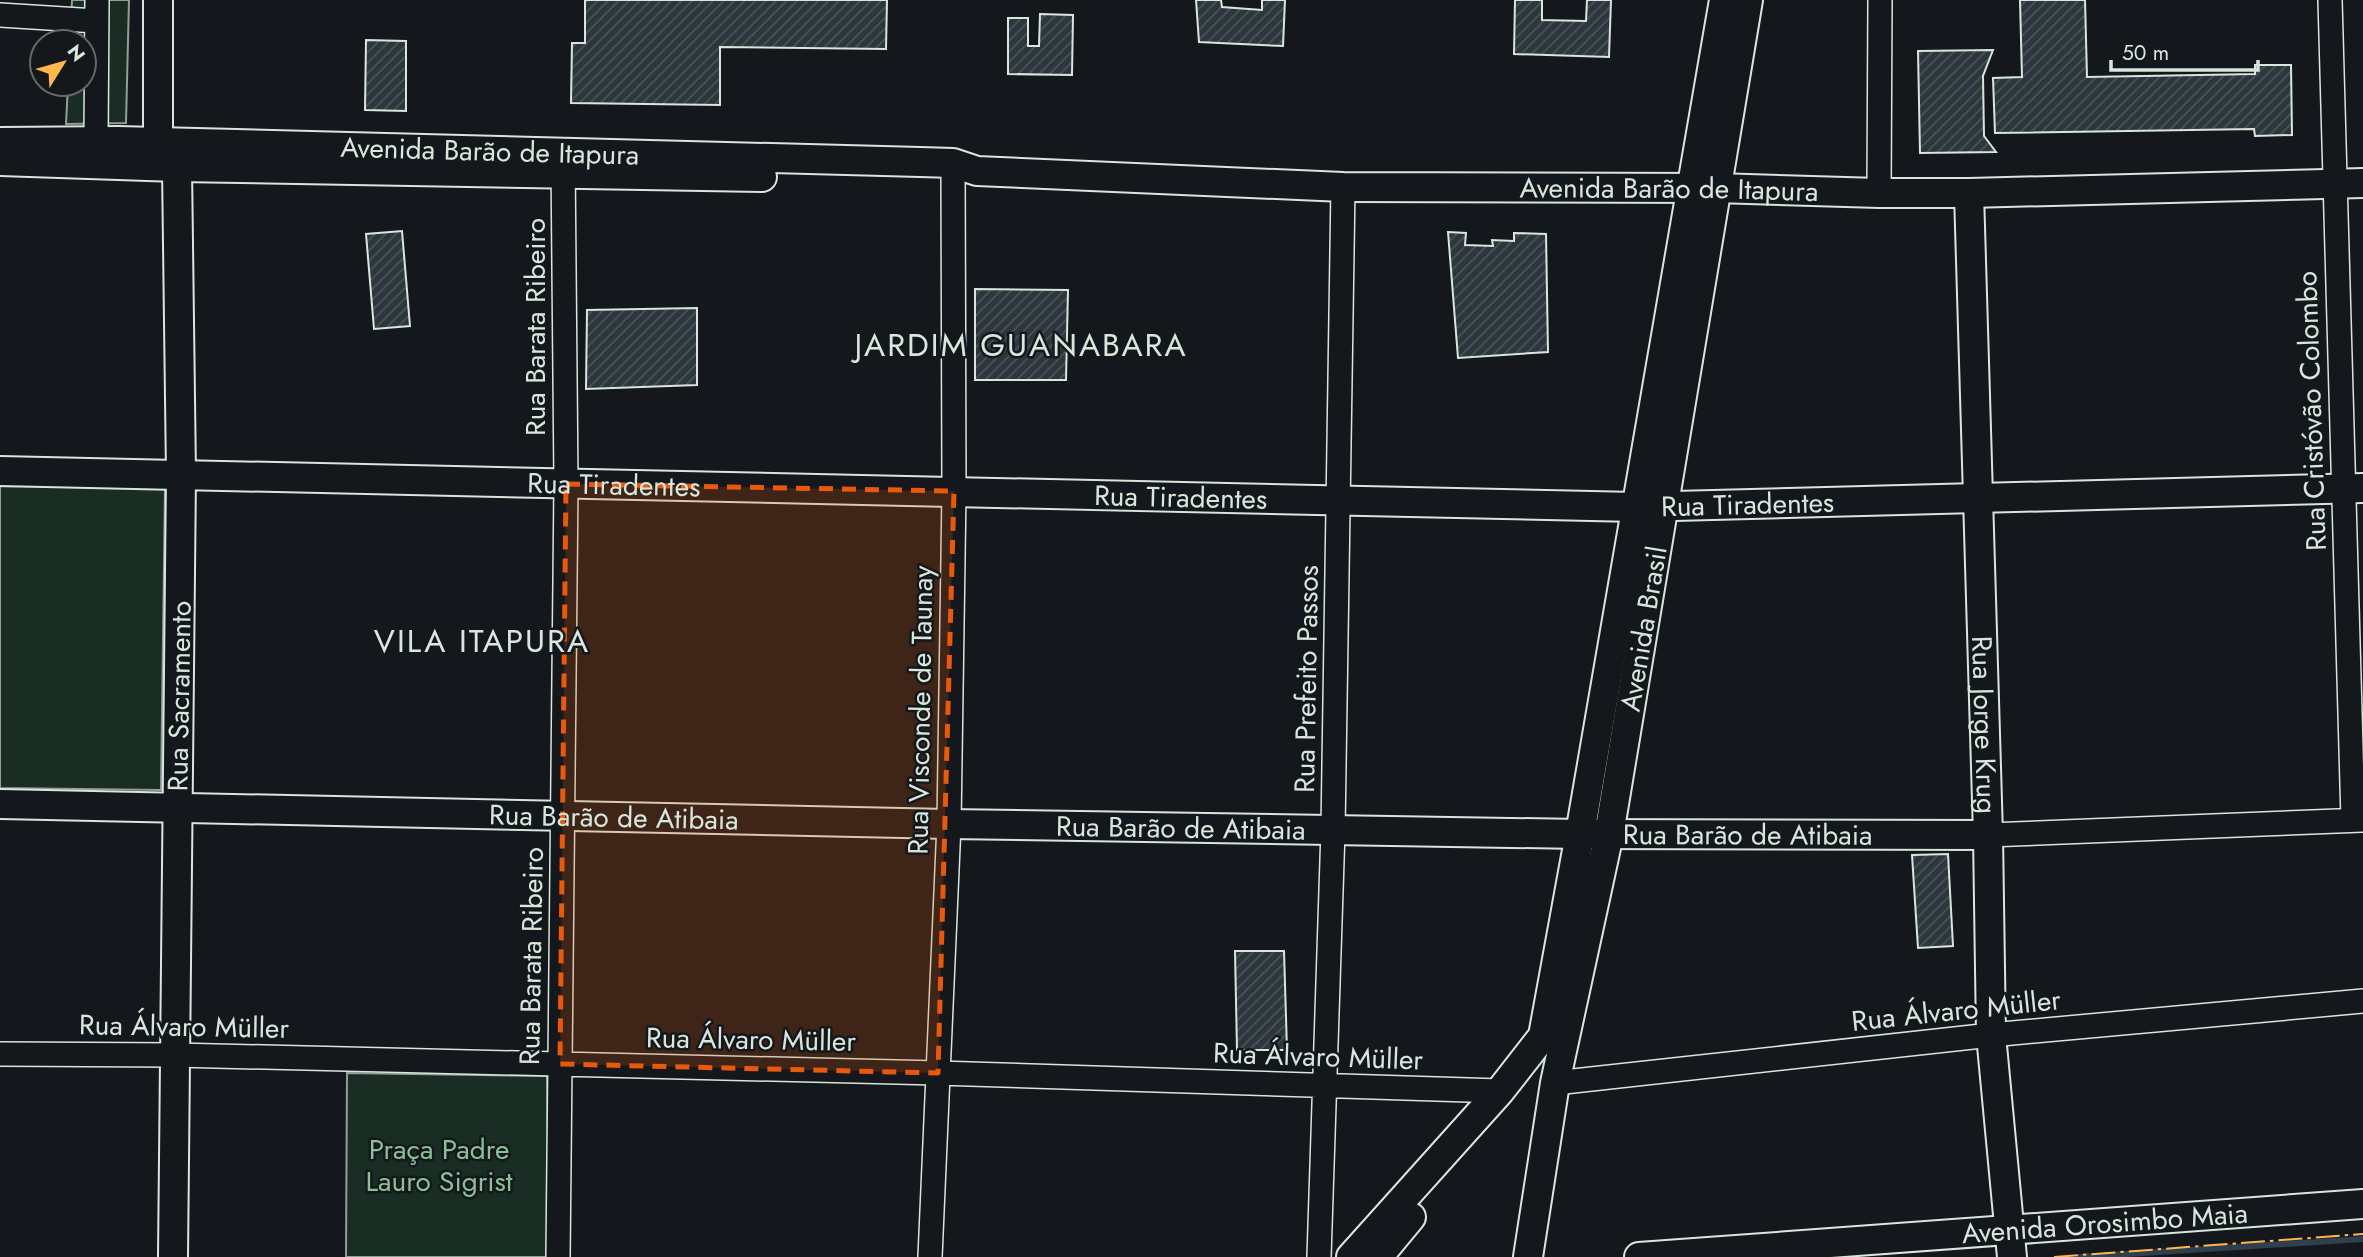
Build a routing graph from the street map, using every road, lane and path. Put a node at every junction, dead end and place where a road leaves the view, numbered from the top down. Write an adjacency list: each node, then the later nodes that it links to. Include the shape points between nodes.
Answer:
1 (158, 0): 9 (main road)
2 (1724, 0): 17 (main road, Avenida Brasil)
3 (1748, 0): 17 (main road, Avenida Brasil)
4 (1880, 0): 18 (street)
5 (2330, 0): 15 (street, Rua Cristóvão Colombo)
6 (97, 10): 7 (street); 8 (street)
7 (0, 15)
8 (96, 141): 9 (main road, Avenida Barão de Itapura); 10 (main road, Avenida Barão de Itapura)
9 (158, 142): 11 (main road, Avenida Barão de Itapura); 12 (main road)
10 (4, 158): 12 (main road, Avenida Barão de Itapura)
11 (563, 163): 12 (main road, Avenida Barão de Itapura); 13 (main road, Avenida Barão de Itapura); 22 (street, Rua Barata Ribeiro)
12 (177, 167): 21 (main road, Rua Sacramento)
13 (961, 170): 16 (main road, Avenida Barão de Itapura); 24 (street, Rua Visconde de Taunay)
14 (2363, 183): 15 (main road, Avenida Barão de Itapura)
15 (2334, 184): 19 (main road, Avenida Barão de Itapura); 23 (street, Rua Cristóvão Colombo)
16 (1343, 187): 17 (main road, Avenida Barão de Itapura); 26 (street, Rua Prefeito Passos)
17 (1703, 188): 18 (main road, Avenida Barão de Itapura); 27 (main road, Avenida Brasil)
18 (1879, 192): 19 (main road, Avenida Barão de Itapura)
19 (1969, 193): 25 (main road, Rua Jorge Krug)
20 (0, 471): 21 (main road, Rua Tiradentes)
21 (181, 475): 22 (main road, Rua Tiradentes); 29 (main road, Rua Sacramento)
22 (566, 484): 24 (main road, Rua Tiradentes); 30 (street, Rua Barata Ribeiro)
23 (2353, 488): 25 (main road, Rua Tiradentes); 31 (street, Rua Cristóvão Colombo)
24 (954, 491): 26 (main road, Rua Tiradentes); 32 (street, Rua Visconde de Taunay)
25 (1978, 498): 27 (main road, Rua Tiradentes); 36 (main road, Rua Jorge Krug)
26 (1339, 501): 27 (main road, Rua Tiradentes); 33 (street, Rua Prefeito Passos)
27 (1650, 507): 34 (main road, Avenida Brasil); 35 (main road, Avenida Brasil)
28 (0, 804): 29 (main road, Rua Barão de Atibaia)
29 (178, 808): 30 (main road, Rua Barão de Atibaia); 41 (main road, Rua Sacramento)
30 (562, 815): 32 (main road, Rua Barão de Atibaia); 42 (street, Rua Barata Ribeiro)
31 (2358, 820): 36 (street, Rua Barão de Atibaia)
32 (949, 824): 33 (main road, Rua Barão de Atibaia); 43 (street, Rua Visconde de Taunay)
33 (1333, 830): 34 (main road, Rua Barão de Atibaia); 45 (street, Rua Prefeito Passos)
34 (1580, 834): 35 (main road, Rua Barão de Atibaia); 39 (main road, Avenida Brasil)
35 (1609, 834): 36 (main road, Rua Barão de Atibaia); 44 (main road, Avenida Brasil)
36 (1988, 835): 38 (main road, Rua Jorge Krug)
37 (2363, 1001): 38 (street, Rua Álvaro Müller)
38 (1991, 1035): 44 (street, Rua Álvaro Müller); 48 (main road, Rua Jorge Krug)
39 (1543, 1036): 46 (main road, Avenida Brasil); 54 (main road, via 1535,1067 1523,1088)
40 (0, 1054): 41 (street, Rua Álvaro Müller)
41 (175, 1055): 42 (street, Rua Álvaro Müller); 49 (main road, Rua Sacramento)
42 (560, 1064): 43 (street, Rua Álvaro Müller); 50 (street, Rua Barata Ribeiro)
43 (938, 1073): 45 (street, Rua Álvaro Müller); 51 (street, Rua Visconde de Taunay)
44 (1555, 1083): 55 (main road, Avenida Brasil)
45 (1325, 1087): 46 (street, Rua Álvaro Müller); 52 (street, Rua Prefeito Passos)
46 (1500, 1091): 53 (main road, Avenida Brasil)
47 (2363, 1204): 48 (main road, Avenida Orosimbo Maia)
48 (2011, 1244): 56 (main road, Avenida Orosimbo Maia)
49 (173, 1257)
50 (558, 1257)
51 (930, 1257)
52 (1319, 1257)
53 (1351, 1257)
54 (1378, 1257)
55 (1528, 1257)
56 (1639, 1257)

